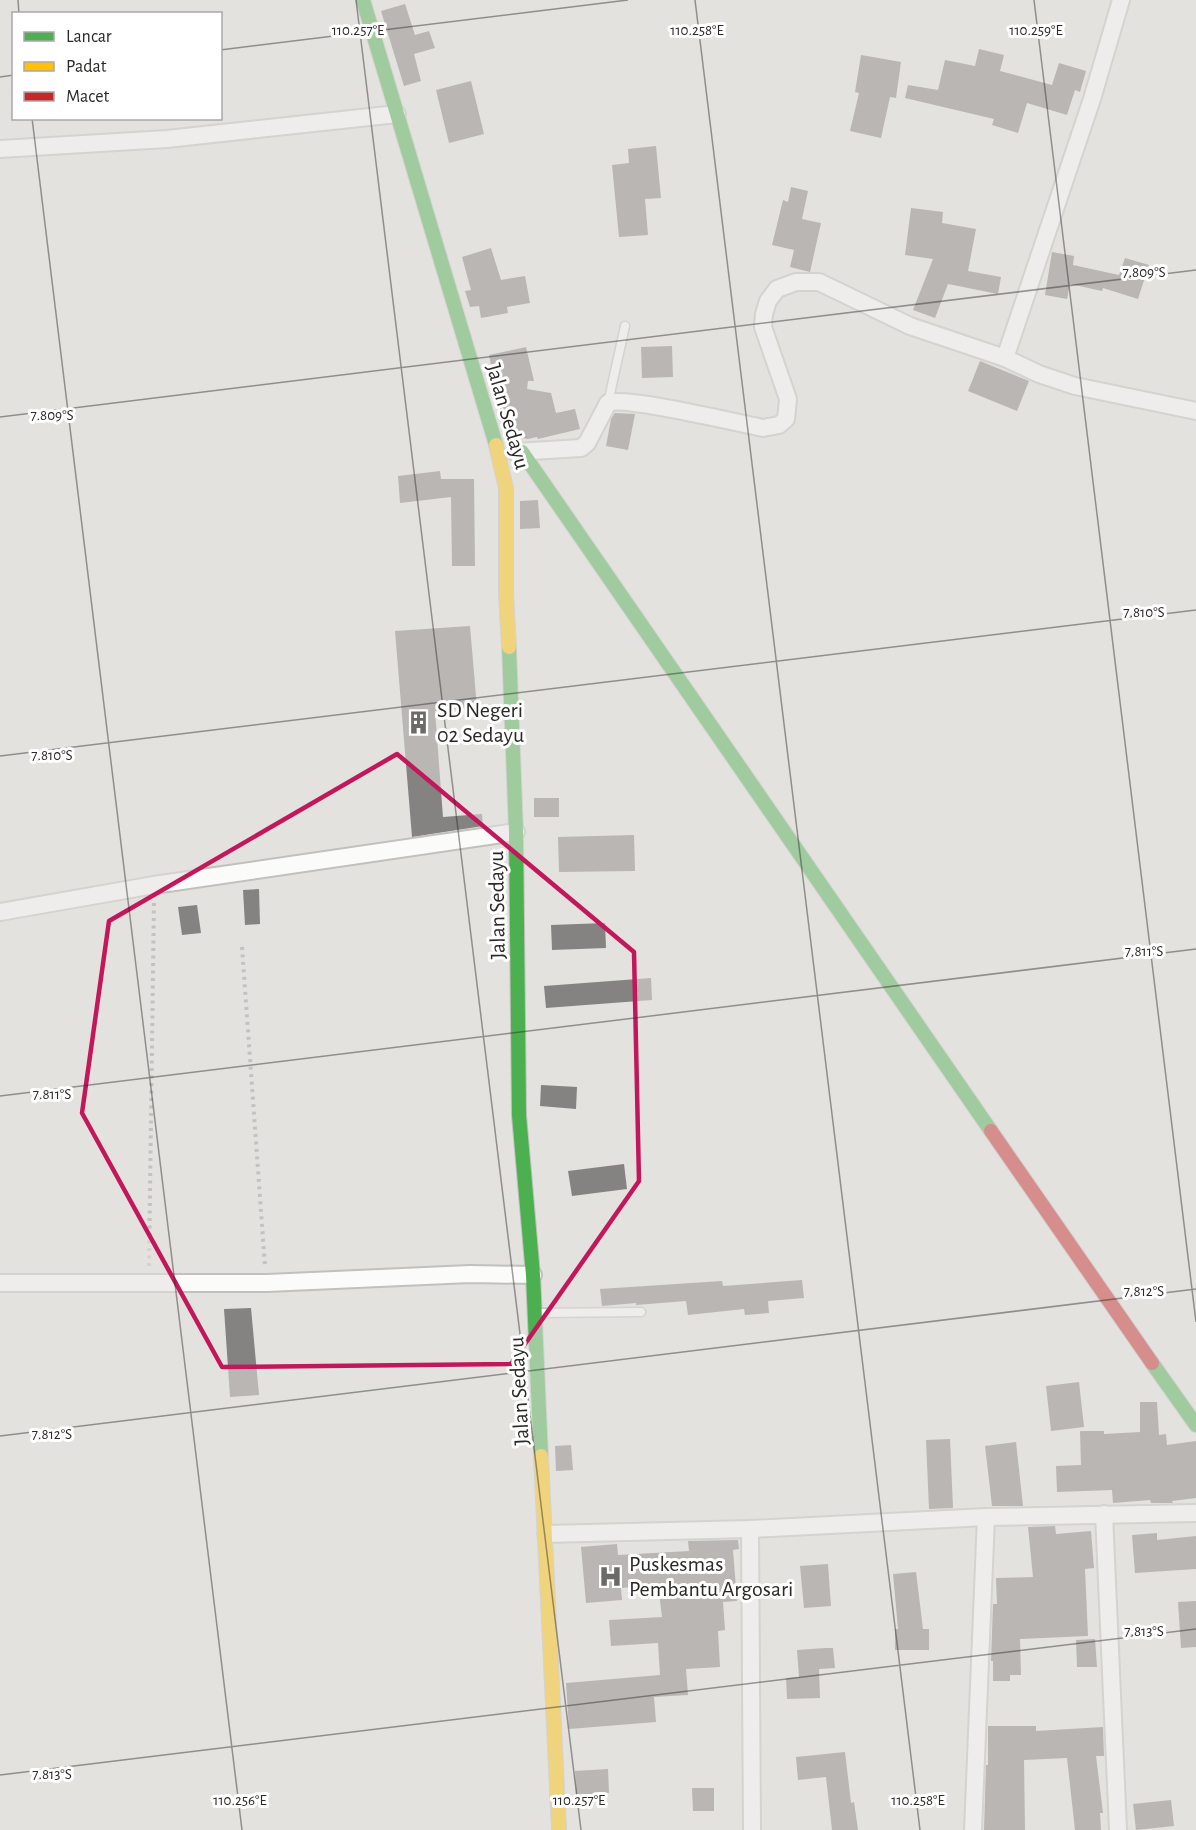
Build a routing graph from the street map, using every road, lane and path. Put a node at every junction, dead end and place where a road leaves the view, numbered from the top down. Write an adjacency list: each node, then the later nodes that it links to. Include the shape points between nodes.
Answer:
1 (363, 0): 3 (street, Jalan Sedayu)
2 (1122, 0): 6 (street)
3 (397, 114): 4 (street, via 167,140); 10 (street, Jalan Sedayu)
4 (0, 149)
5 (625, 326): 7 (lane)
6 (1005, 358): 7 (street, via 910,326 819,282 796,282 777,289 764,314 763,327 788,399 786,419 779,425 763,428 626,401); 8 (street, via 1075,386)
7 (608, 403): 9 (street, via 581,448)
8 (1196, 411)
9 (522, 452): 10 (street); 21 (street)
10 (499, 454): 11 (street, Jalan Sedayu, via 506,488 506,594)
11 (516, 832): 12 (street); 15 (street, Jalan Sedayu, via 519,1115)
12 (154, 885): 13 (street); 18 (path)
13 (0, 912)
14 (242, 947): 17 (path)
15 (533, 1275): 17 (street); 20 (street, Jalan Sedayu)
16 (0, 1283): 18 (street)
17 (267, 1283): 18 (street)
18 (149, 1285)
19 (641, 1312): 20 (lane)
20 (535, 1313): 26 (street, Jalan Sedayu)
21 (1196, 1425)
22 (1104, 1514): 23 (street); 24 (street); 30 (street)
23 (1196, 1514)
24 (986, 1517): 25 (street); 29 (street)
25 (750, 1529): 26 (street); 28 (street)
26 (546, 1534): 27 (street, Jalan Sedayu)
27 (559, 1830)
28 (752, 1830)
29 (973, 1830)
30 (1118, 1830)

